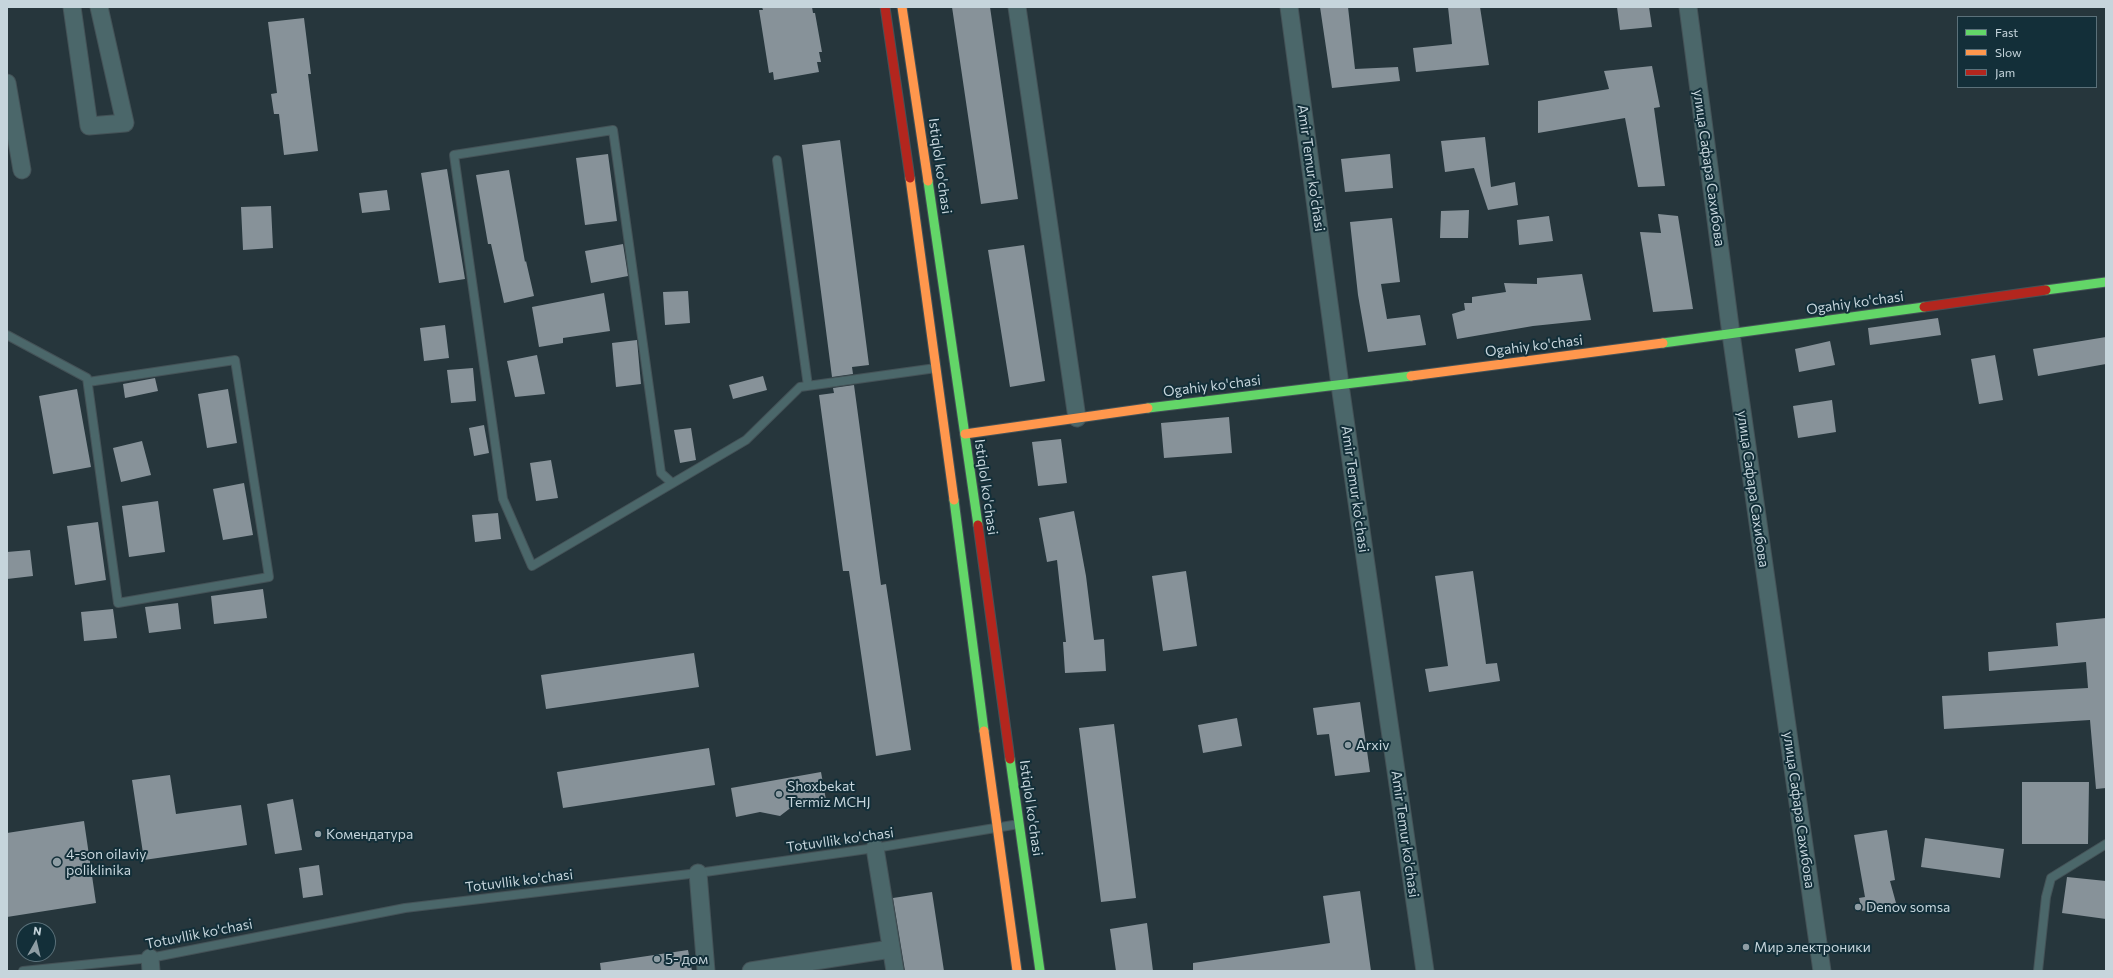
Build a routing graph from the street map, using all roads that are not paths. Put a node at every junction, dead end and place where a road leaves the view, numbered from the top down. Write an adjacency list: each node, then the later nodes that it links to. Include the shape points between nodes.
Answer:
1 (72, 7): 2 (street, via 89,126 125,123)
2 (99, 7)
3 (885, 7): 14 (main road)
4 (902, 7): 19 (main road, Istiqlol ko'chasi)
5 (1017, 7): 18 (street)
6 (1289, 7): 16 (street, Amir Temur ko'chasi)
7 (1688, 7): 12 (street, улица Сафара Сахибова)
8 (7, 83): 10 (street)
9 (777, 160): 17 (lane)
10 (22, 170)
11 (2106, 282): 12 (main road, Ogahiy ko'chasi)
12 (1731, 334): 16 (main road, Ogahiy ko'chasi); 35 (street, улица Сафара Сахибова)
13 (7, 335): 15 (lane, via 87,378)
14 (937, 368): 17 (lane); 22 (main road)
15 (88, 382): 15 (lane, via 118,603 269,577 235,360)
16 (1340, 385): 18 (main road, Ogahiy ko'chasi); 34 (street, Amir Temur ko'chasi)
17 (808, 386): 20 (lane, via 800,387 746,440)
18 (1077, 418): 19 (main road, Ogahiy ko'chasi)
19 (965, 434): 21 (main road, Istiqlol ko'chasi)
20 (672, 483): 20 (lane, via 532,566 503,499 454,155 613,130 661,473)
21 (1019, 824): 22 (lane, Totuvllik ko'chasi); 33 (main road, Istiqlol ko'chasi)
22 (997, 829): 24 (lane, Totuvllik ko'chasi); 32 (main road)
23 (2106, 844): 36 (lane, via 2051,878 2046,897)
24 (875, 848): 25 (lane, Totuvllik ko'chasi); 26 (street)
25 (698, 873): 27 (lane, Totuvllik ko'chasi, via 405,908); 29 (street)
26 (891, 949): 30 (street); 31 (street)
27 (151, 964): 28 (lane, Totuvllik ko'chasi)
28 (23, 971)
29 (706, 971)
30 (751, 971)
31 (895, 971)
32 (1018, 971)
33 (1040, 971)
34 (1424, 971)
35 (1822, 971)
36 (2038, 971)

